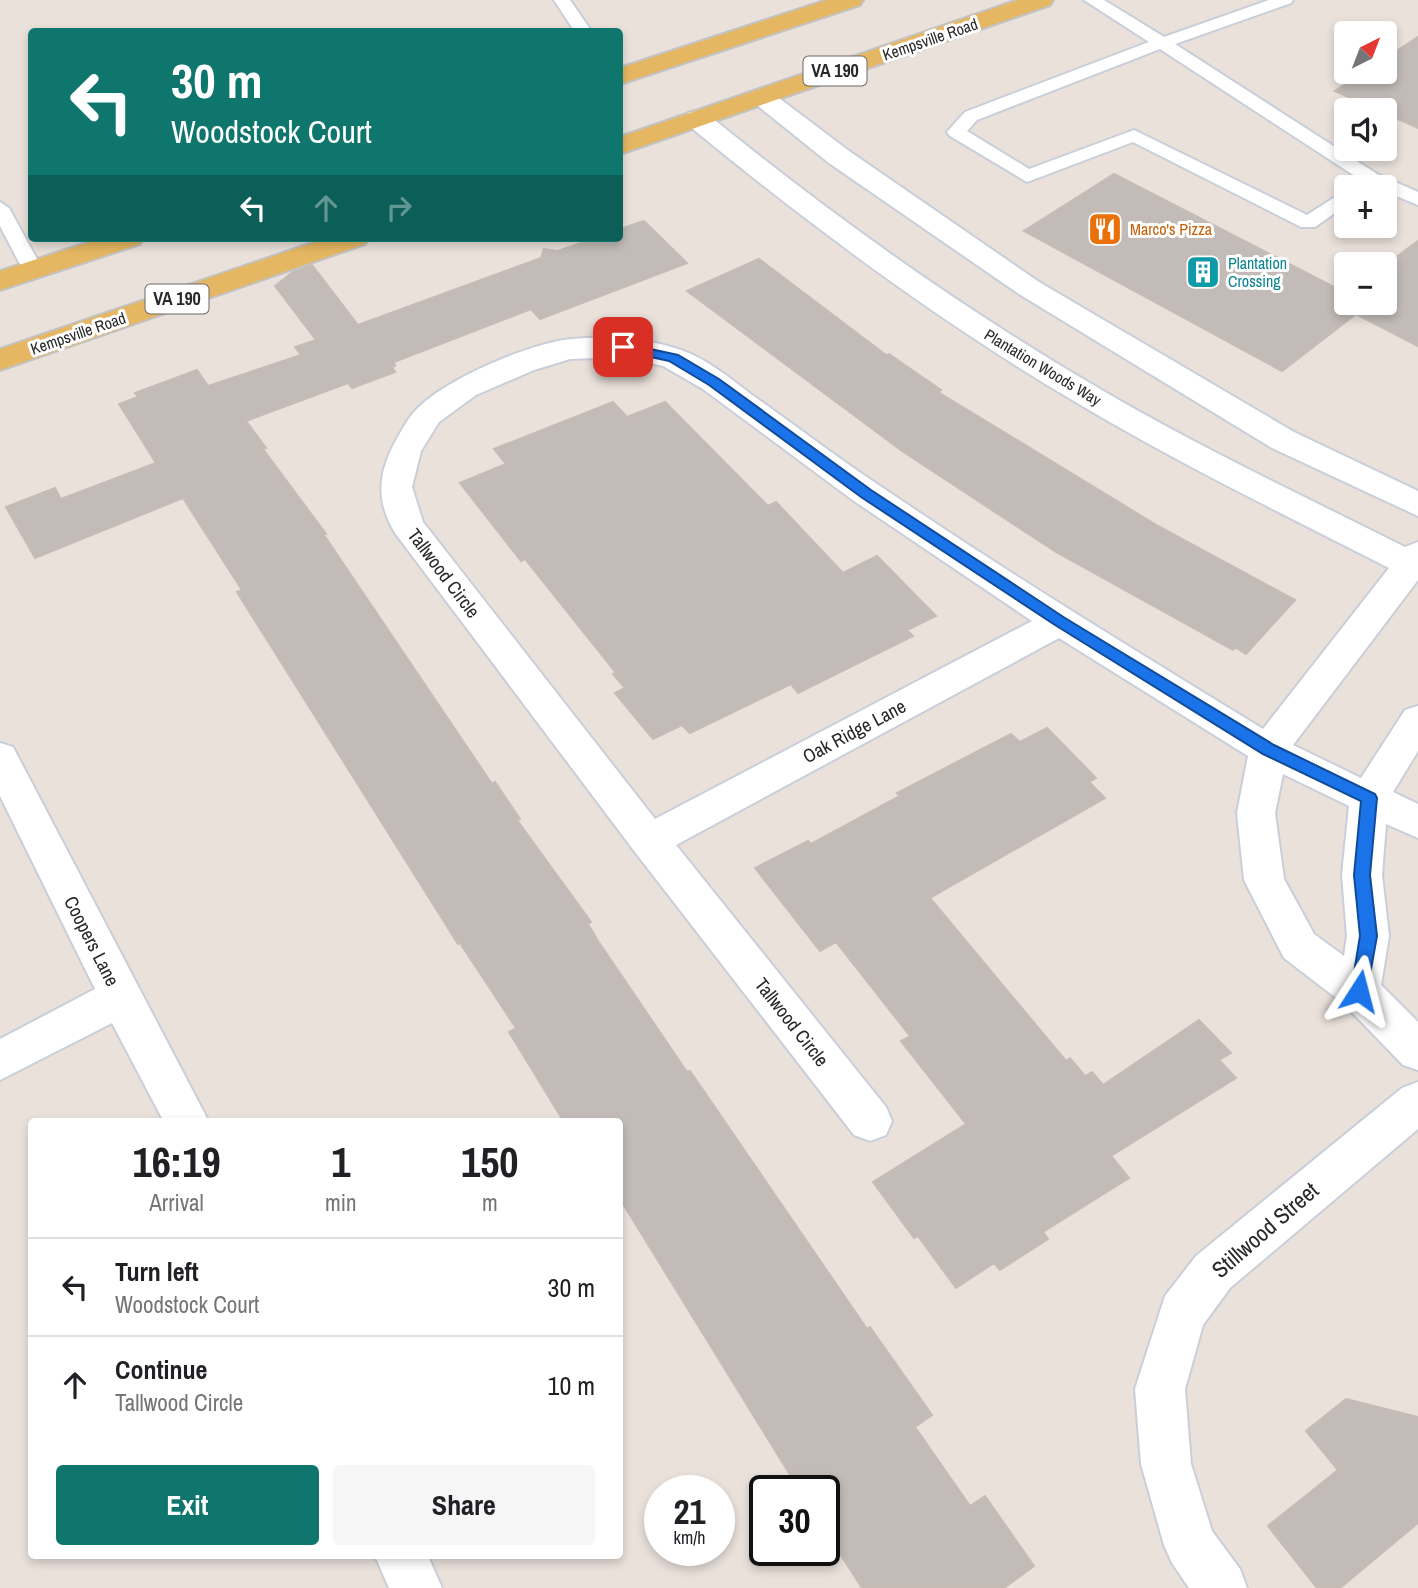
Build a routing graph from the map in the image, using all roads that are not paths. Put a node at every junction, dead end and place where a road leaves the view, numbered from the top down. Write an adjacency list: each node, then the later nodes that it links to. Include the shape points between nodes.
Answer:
1 (562, 0): 6 (lane)
2 (851, 0): 8 (main road)
3 (1041, 0): 9 (main road, Kempsville Road / VA 190)
4 (1091, 0): 7 (lane)
5 (1285, 0): 7 (lane)
6 (581, 28)
7 (1162, 43): 12 (lane); 15 (lane, via 971,116 956,132 1027,176 1134,135 1308,223)
8 (623, 75)
9 (762, 97): 10 (main road, Kempsville Road / VA 190); 22 (street, via 839,157 1029,288 1283,440)
10 (697, 119): 11 (main road, Kempsville Road / VA 190); 23 (street, Plantation Woods Way, via 771,182 987,333 1089,396 1198,457)
11 (623, 145)
12 (1352, 175)
13 (1397, 193): 14 (lane)
14 (1418, 199)
15 (1334, 205)
16 (0, 208): 19 (lane)
17 (118, 242): 19 (main road)
18 (343, 242): 21 (main road, Kempsville Road / VA 190)
19 (33, 270): 20 (main road)
20 (0, 281)
21 (0, 360)
22 (1418, 506)
23 (1415, 562): 26 (street)
24 (1060, 622): 26 (street, Tallwood Circle); 30 (street, Oak Ridge Lane); 30 (street, Tallwood Circle, via 673,358 623,347 568,349 465,388 427,415 405,451 396,487 407,525)
25 (1418, 720): 28 (street)
26 (1268, 750): 28 (street, Tallwood Circle); 31 (street, via 1256,813 1264,880 1299,946)
27 (0, 758): 32 (street, Coopers Lane)
28 (1369, 798): 29 (street, Tallwood Circle); 31 (street, via 1362,875 1368,936)
29 (1418, 822)
30 (649, 841): 37 (street, Tallwood Circle)
31 (1359, 991): 33 (street)
32 (121, 997): 34 (street); 36 (street, Coopers Lane)
33 (1418, 1051)
34 (0, 1061)
35 (1418, 1102): 40 (street, Stillwood Street, via 1213,1272 1182,1313 1160,1389 1166,1464 1190,1545)
36 (185, 1118)
37 (870, 1121)
38 (402, 1559): 39 (street)
39 (416, 1588)
40 (1221, 1588)

